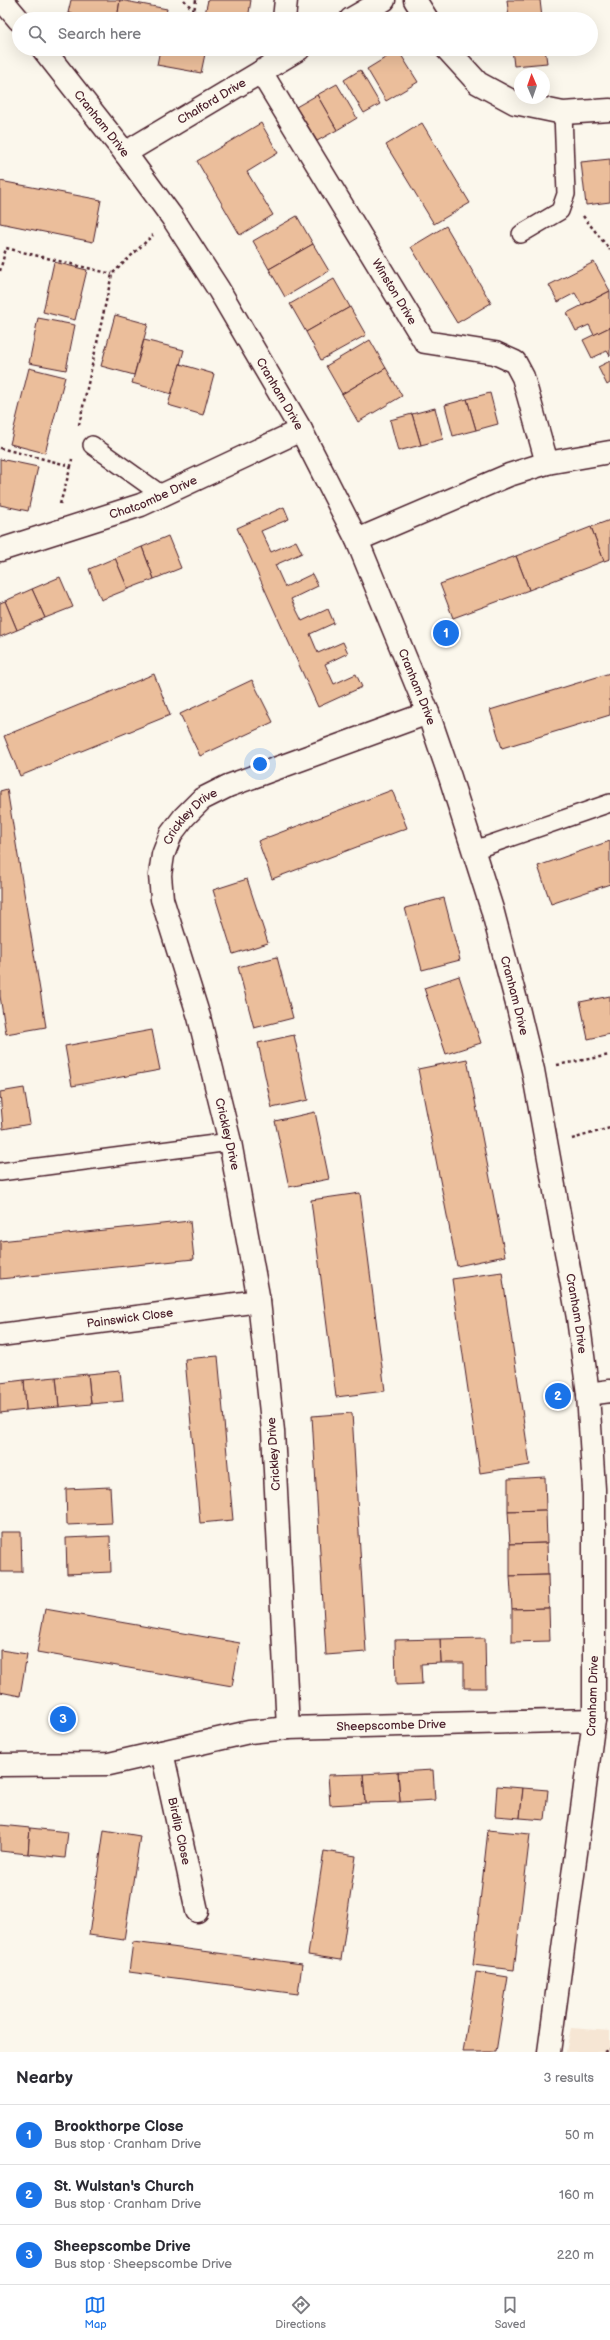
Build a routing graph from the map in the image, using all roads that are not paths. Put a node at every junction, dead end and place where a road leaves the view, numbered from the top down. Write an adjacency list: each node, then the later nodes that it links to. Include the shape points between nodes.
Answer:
1 (2, 0): 5 (street)
2 (286, 0): 6 (street)
3 (384, 0): 7 (street)
4 (415, 0): 8 (street)
5 (12, 12)
6 (285, 12)
7 (363, 12)
8 (423, 12)
9 (49, 56): 15 (street, Cranham Drive)
10 (287, 56): 12 (street, Chalford Drive)
11 (453, 56): 14 (street, via 478,83 515,103)
12 (261, 72): 15 (street, Chalford Drive); 20 (street, Winston Drive, via 425,342 495,353 515,362 523,377)
13 (610, 110): 14 (street)
14 (563, 113): 16 (lane, via 566,194 560,211)
15 (125, 153): 17 (street, Cranham Drive, via 219,290)
16 (521, 234)
17 (301, 430): 21 (street, Chatcombe Drive); 22 (street, Cranham Drive)
18 (92, 446): 21 (lane)
19 (610, 452): 20 (street)
20 (547, 463): 22 (street, via 509,475)
21 (162, 495): 23 (street, Chatcombe Drive, via 141,505)
22 (357, 540): 24 (street, Cranham Drive)
23 (0, 550)
24 (428, 713): 26 (street, Cranham Drive); 27 (street, Crickley Drive, via 228,786 202,799 171,834 163,854 160,875 162,899 199,1017)
25 (610, 803): 26 (lane)
26 (474, 850): 32 (street, Cranham Drive, via 533,1070 577,1310)
27 (230, 1142): 28 (lane); 29 (street, Crickley Drive)
28 (0, 1172)
29 (259, 1301): 30 (street, Painswick Close); 34 (street, Crickley Drive, via 272,1432)
30 (0, 1335)
31 (610, 1391): 32 (street)
32 (588, 1394): 33 (street, Cranham Drive, via 595,1513)
33 (594, 1720): 34 (street, Sheepscombe Drive); 38 (street, Cranham Drive)
34 (288, 1728): 35 (street, Sheepscombe Drive, via 249,1732)
35 (162, 1752): 36 (street, Sheepscombe Drive, via 109,1764); 37 (street, Birdlip Close)
36 (0, 1765)
37 (197, 1911)
38 (550, 2052)

